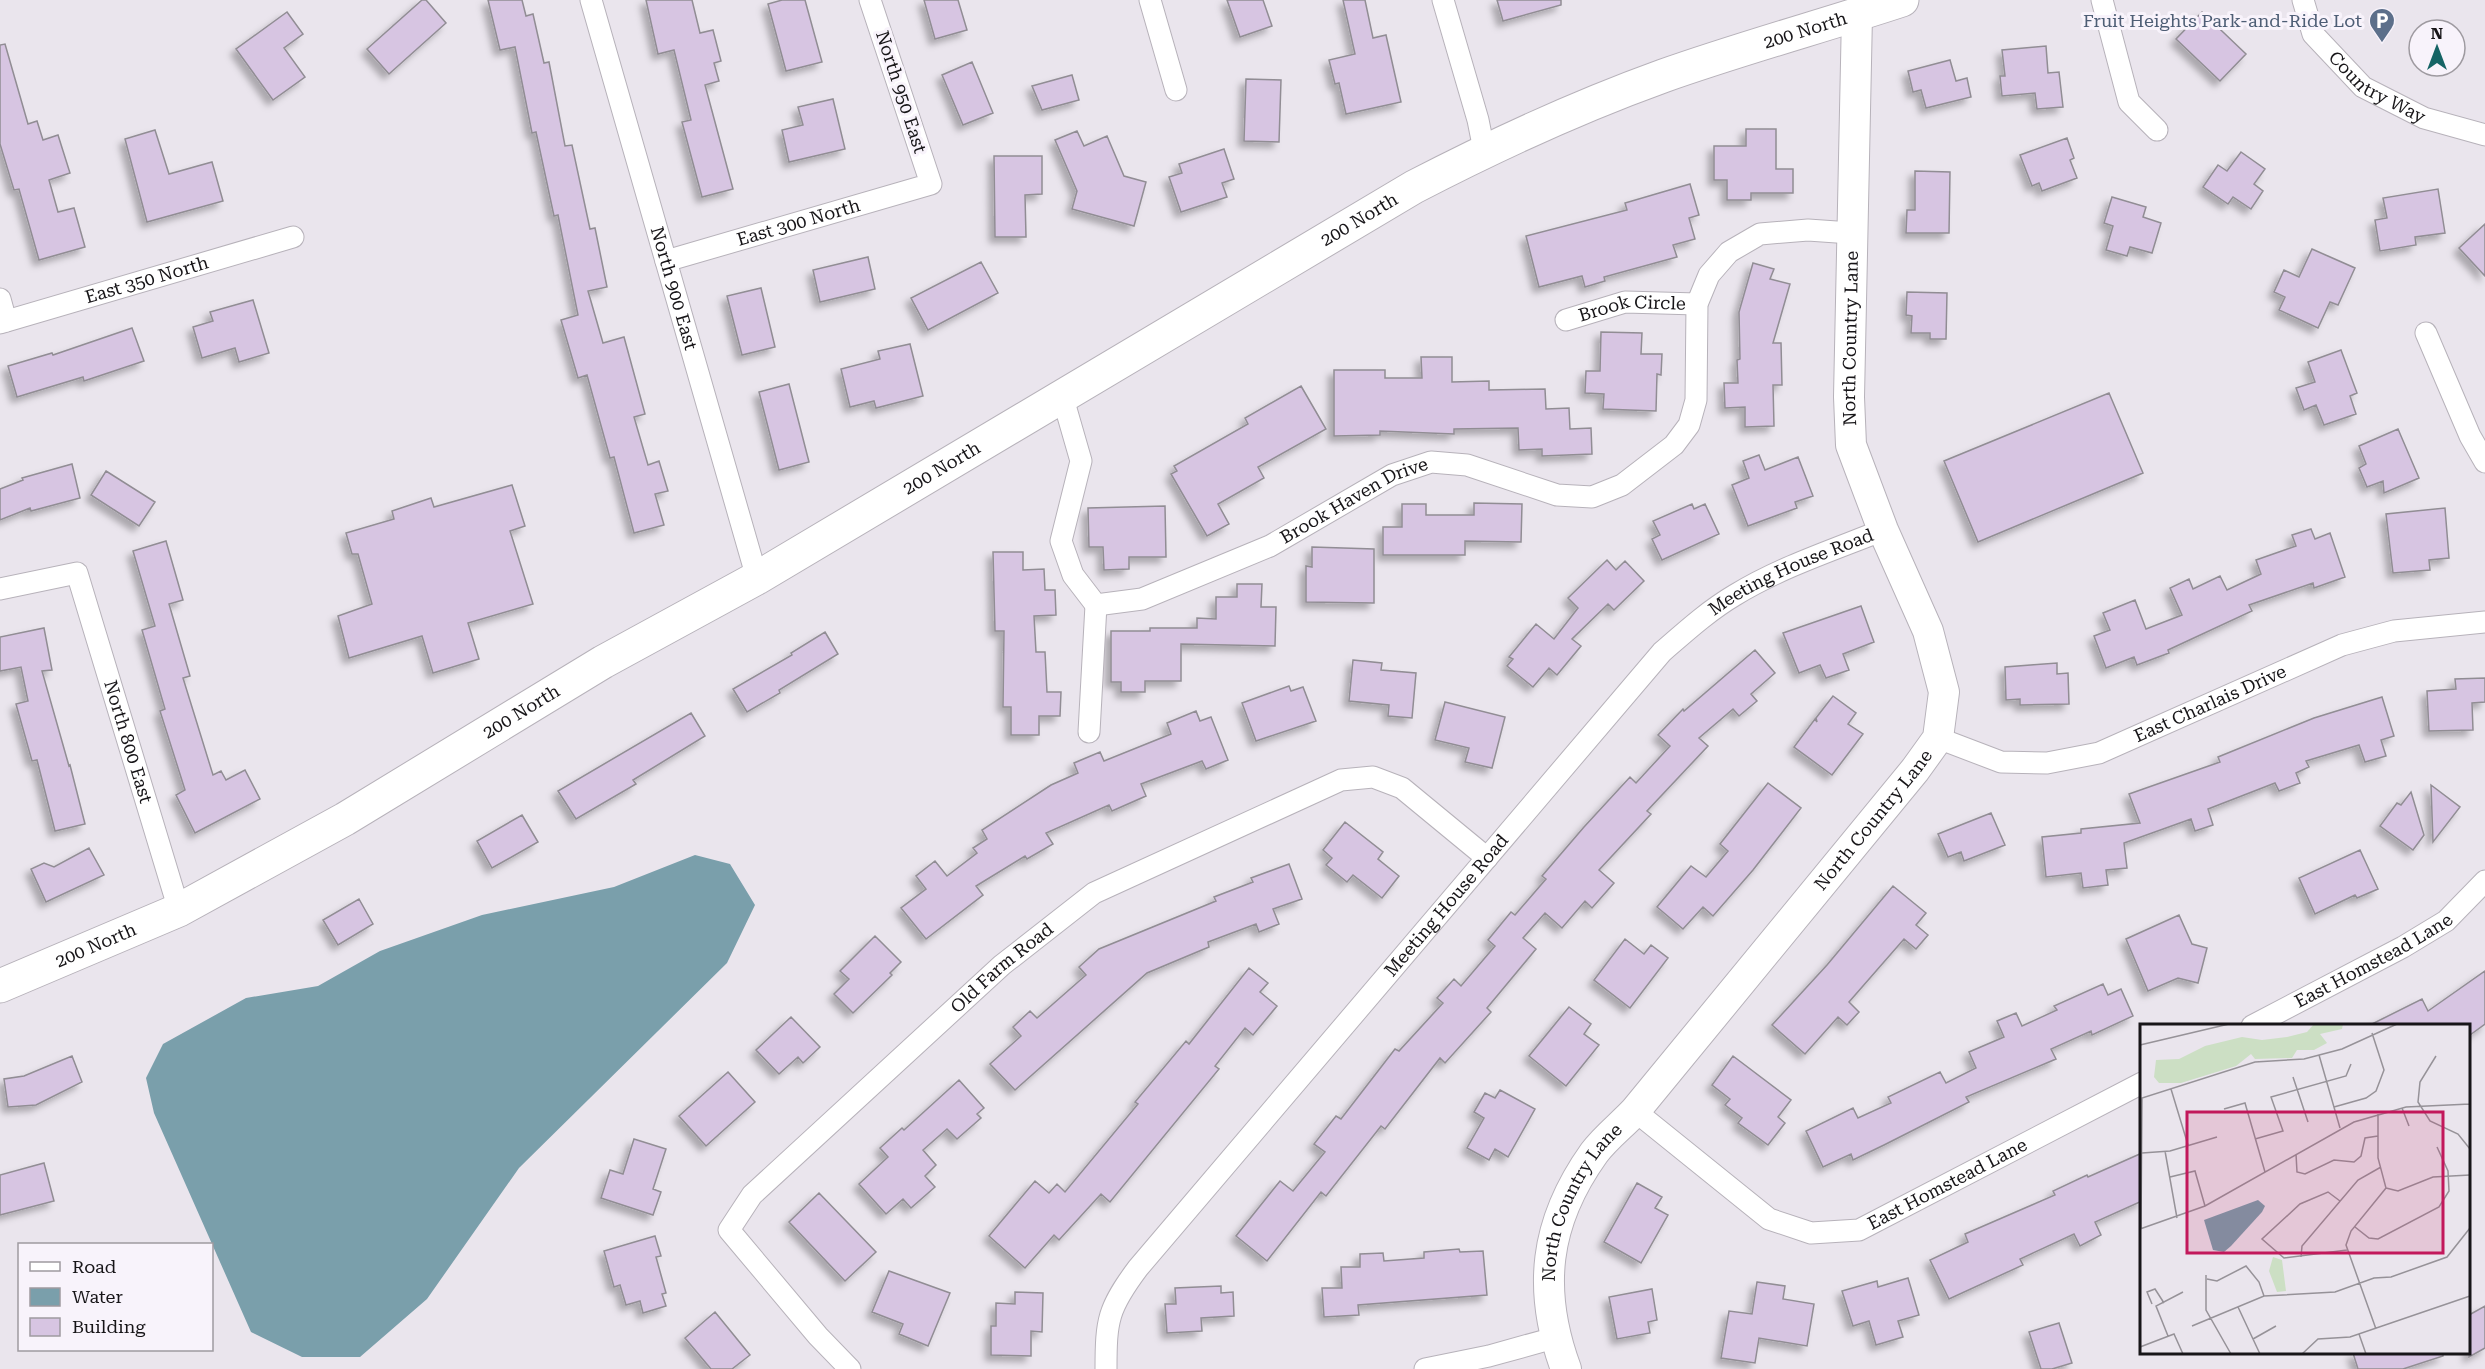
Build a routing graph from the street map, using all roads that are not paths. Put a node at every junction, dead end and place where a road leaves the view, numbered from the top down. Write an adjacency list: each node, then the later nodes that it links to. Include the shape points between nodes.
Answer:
1 (591, 0): 16 (street, North 900 East)
2 (870, 0): 13 (street, North 950 East)
3 (1150, 0): 9 (street)
4 (1443, 0): 12 (street)
5 (1902, 0): 8 (main road, 200 North)
6 (2102, 0): 10 (street, via 2129,102)
7 (2303, 0): 11 (street, Country Way, via 2313,34 2363,87 2424,118)
8 (1857, 15): 12 (main road, 200 North, via 1666,75); 14 (street, North Country Lane)
9 (1176, 90)
10 (2157, 130)
11 (2485, 135)
12 (1484, 150): 22 (main road, 200 North, via 1414,187)
13 (931, 184): 16 (street, East 300 North)
14 (1851, 233): 18 (street, Brook Haven Drive, via 1808,230 1760,234 1729,252 1709,275); 24 (street, North Country Lane, via 1851,445)
15 (292, 237): 20 (street, East 350 North)
16 (666, 261): 25 (street, North 900 East)
17 (0, 299): 20 (street)
18 (1697, 304): 19 (street, Brook Circle, via 1625,302); 27 (street, Brook Haven Drive, via 1696,400 1689,425 1674,445 1622,485 1592,496 1557,495 1467,465 1431,462 1392,475 1270,546 1142,599)
19 (1566, 320)
20 (3, 322)
21 (2426, 333): 23 (street)
22 (1062, 395): 25 (main road, 200 North); 27 (street, via 1082,461 1061,541 1073,574)
23 (2485, 462)
24 (1883, 530): 30 (street, North Country Lane, via 1928,631 1940,671 1944,692); 31 (street, Meeting House Road, via 1773,574 1700,619 1662,652)
25 (757, 578): 33 (main road, 200 North, via 603,662 345,819)
26 (0, 589): 33 (street, North 800 East, via 77,573)
27 (1096, 605): 29 (street)
28 (2485, 622): 30 (street, East Charlais Drive, via 2394,631 2342,645 2099,753 2047,763 2001,762)
29 (1089, 732)
30 (1938, 738): 37 (street, North Country Lane)
31 (1487, 858): 39 (street, Old Farm Road, via 1402,788 1373,777 1341,780 1094,893 1045,929 752,1195 729,1230); 40 (street, Meeting House Road, via 1116,1297 1106,1331)
32 (2485, 881): 35 (street, East Homstead Lane, via 2446,921)
33 (178, 910): 34 (main road, 200 North)
34 (0, 986)
35 (2256, 1024)
36 (2140, 1084): 37 (street, East Homstead Lane, via 1859,1230 1811,1233 1769,1219)
37 (1635, 1111): 38 (street, North Country Lane, via 1595,1152 1565,1198 1548,1262 1547,1292)
38 (1554, 1338): 41 (street); 42 (street, North Country Lane)
39 (850, 1369)
40 (1106, 1369)
41 (1425, 1369)
42 (1566, 1369)

